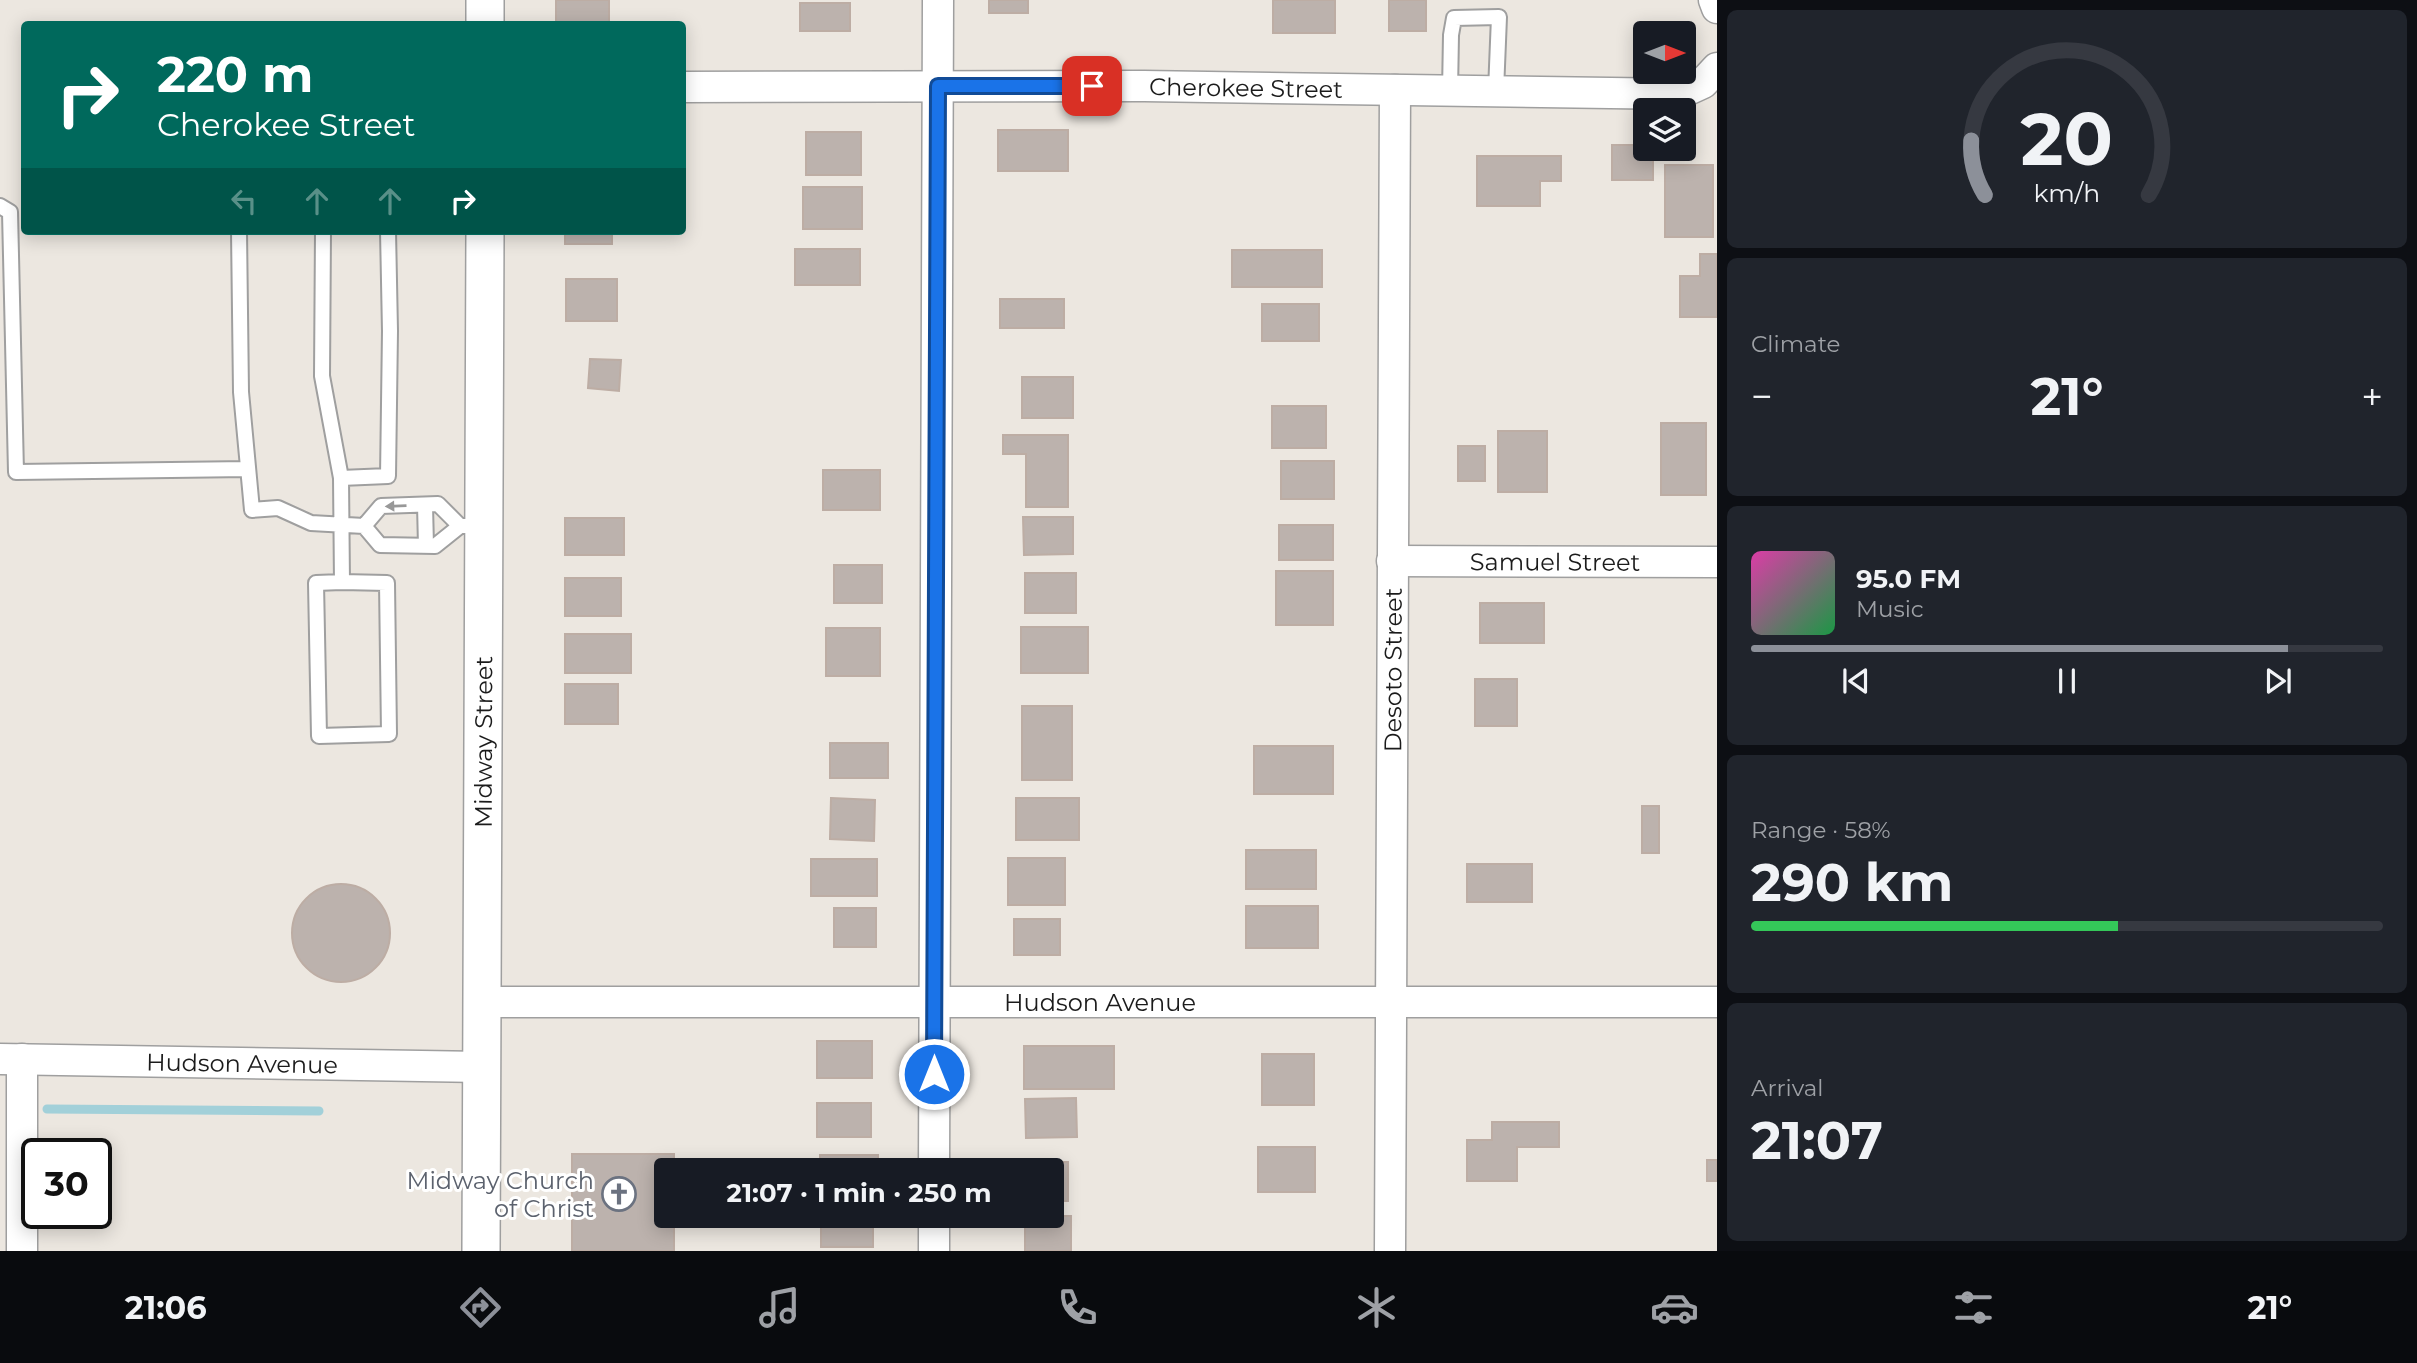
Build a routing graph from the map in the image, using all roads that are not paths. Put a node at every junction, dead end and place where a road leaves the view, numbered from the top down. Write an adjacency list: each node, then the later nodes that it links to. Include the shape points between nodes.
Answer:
1 (485, 0): 5 (street)
2 (938, 0): 7 (street)
3 (1714, 0): 4 (street)
4 (1717, 8)
5 (485, 21)
6 (1717, 68): 11 (street, Cherokee Street, via 1703,83 1679,94)
7 (938, 86): 8 (street, Cherokee Street); 9 (street, Cherokee Street); 27 (street)
8 (686, 87)
9 (1395, 90): 10 (street, Cherokee Street); 24 (street, Desoto Street)
10 (1450, 91): 11 (street, Cherokee Street); 11 (lane, via 1454,18 1499,17)
11 (1496, 91)
12 (0, 206): 17 (lane, via 10,212 16,472)
13 (239, 235): 17 (lane, via 241,392)
14 (323, 235): 18 (lane, via 322,376)
15 (388, 235): 18 (lane, via 388,476)
16 (485, 235): 22 (street, Midway Street)
17 (248, 469): 20 (lane, via 252,510 278,508 311,523)
18 (341, 478): 20 (lane)
19 (425, 505): 21 (lane, one-way to 21, via 381,506); 22 (lane, via 438,504); 23 (lane)
20 (340, 525): 21 (lane); 26 (lane)
21 (363, 526): 23 (lane, via 380,545)
22 (472, 527): 23 (lane); 29 (street, Midway Street)
23 (426, 546)
24 (1392, 561): 25 (street, Samuel Street); 28 (street, Desoto Street)
25 (1717, 562)
26 (342, 582): 26 (lane, via 316,583 319,736 389,734 387,583)
27 (934, 1001): 28 (street, Hudson Avenue); 29 (street, Hudson Avenue); 33 (street)
28 (1391, 1001): 30 (street, Hudson Avenue); 38 (street, Desoto Street)
29 (482, 1002): 32 (street, Midway Street)
30 (1717, 1002)
31 (11, 1059): 32 (street, Hudson Avenue); 35 (street)
32 (482, 1067): 36 (street, Midway Street)
33 (934, 1158)
34 (934, 1228): 37 (street)
35 (22, 1251)
36 (481, 1251)
37 (934, 1251)
38 (1390, 1251)

